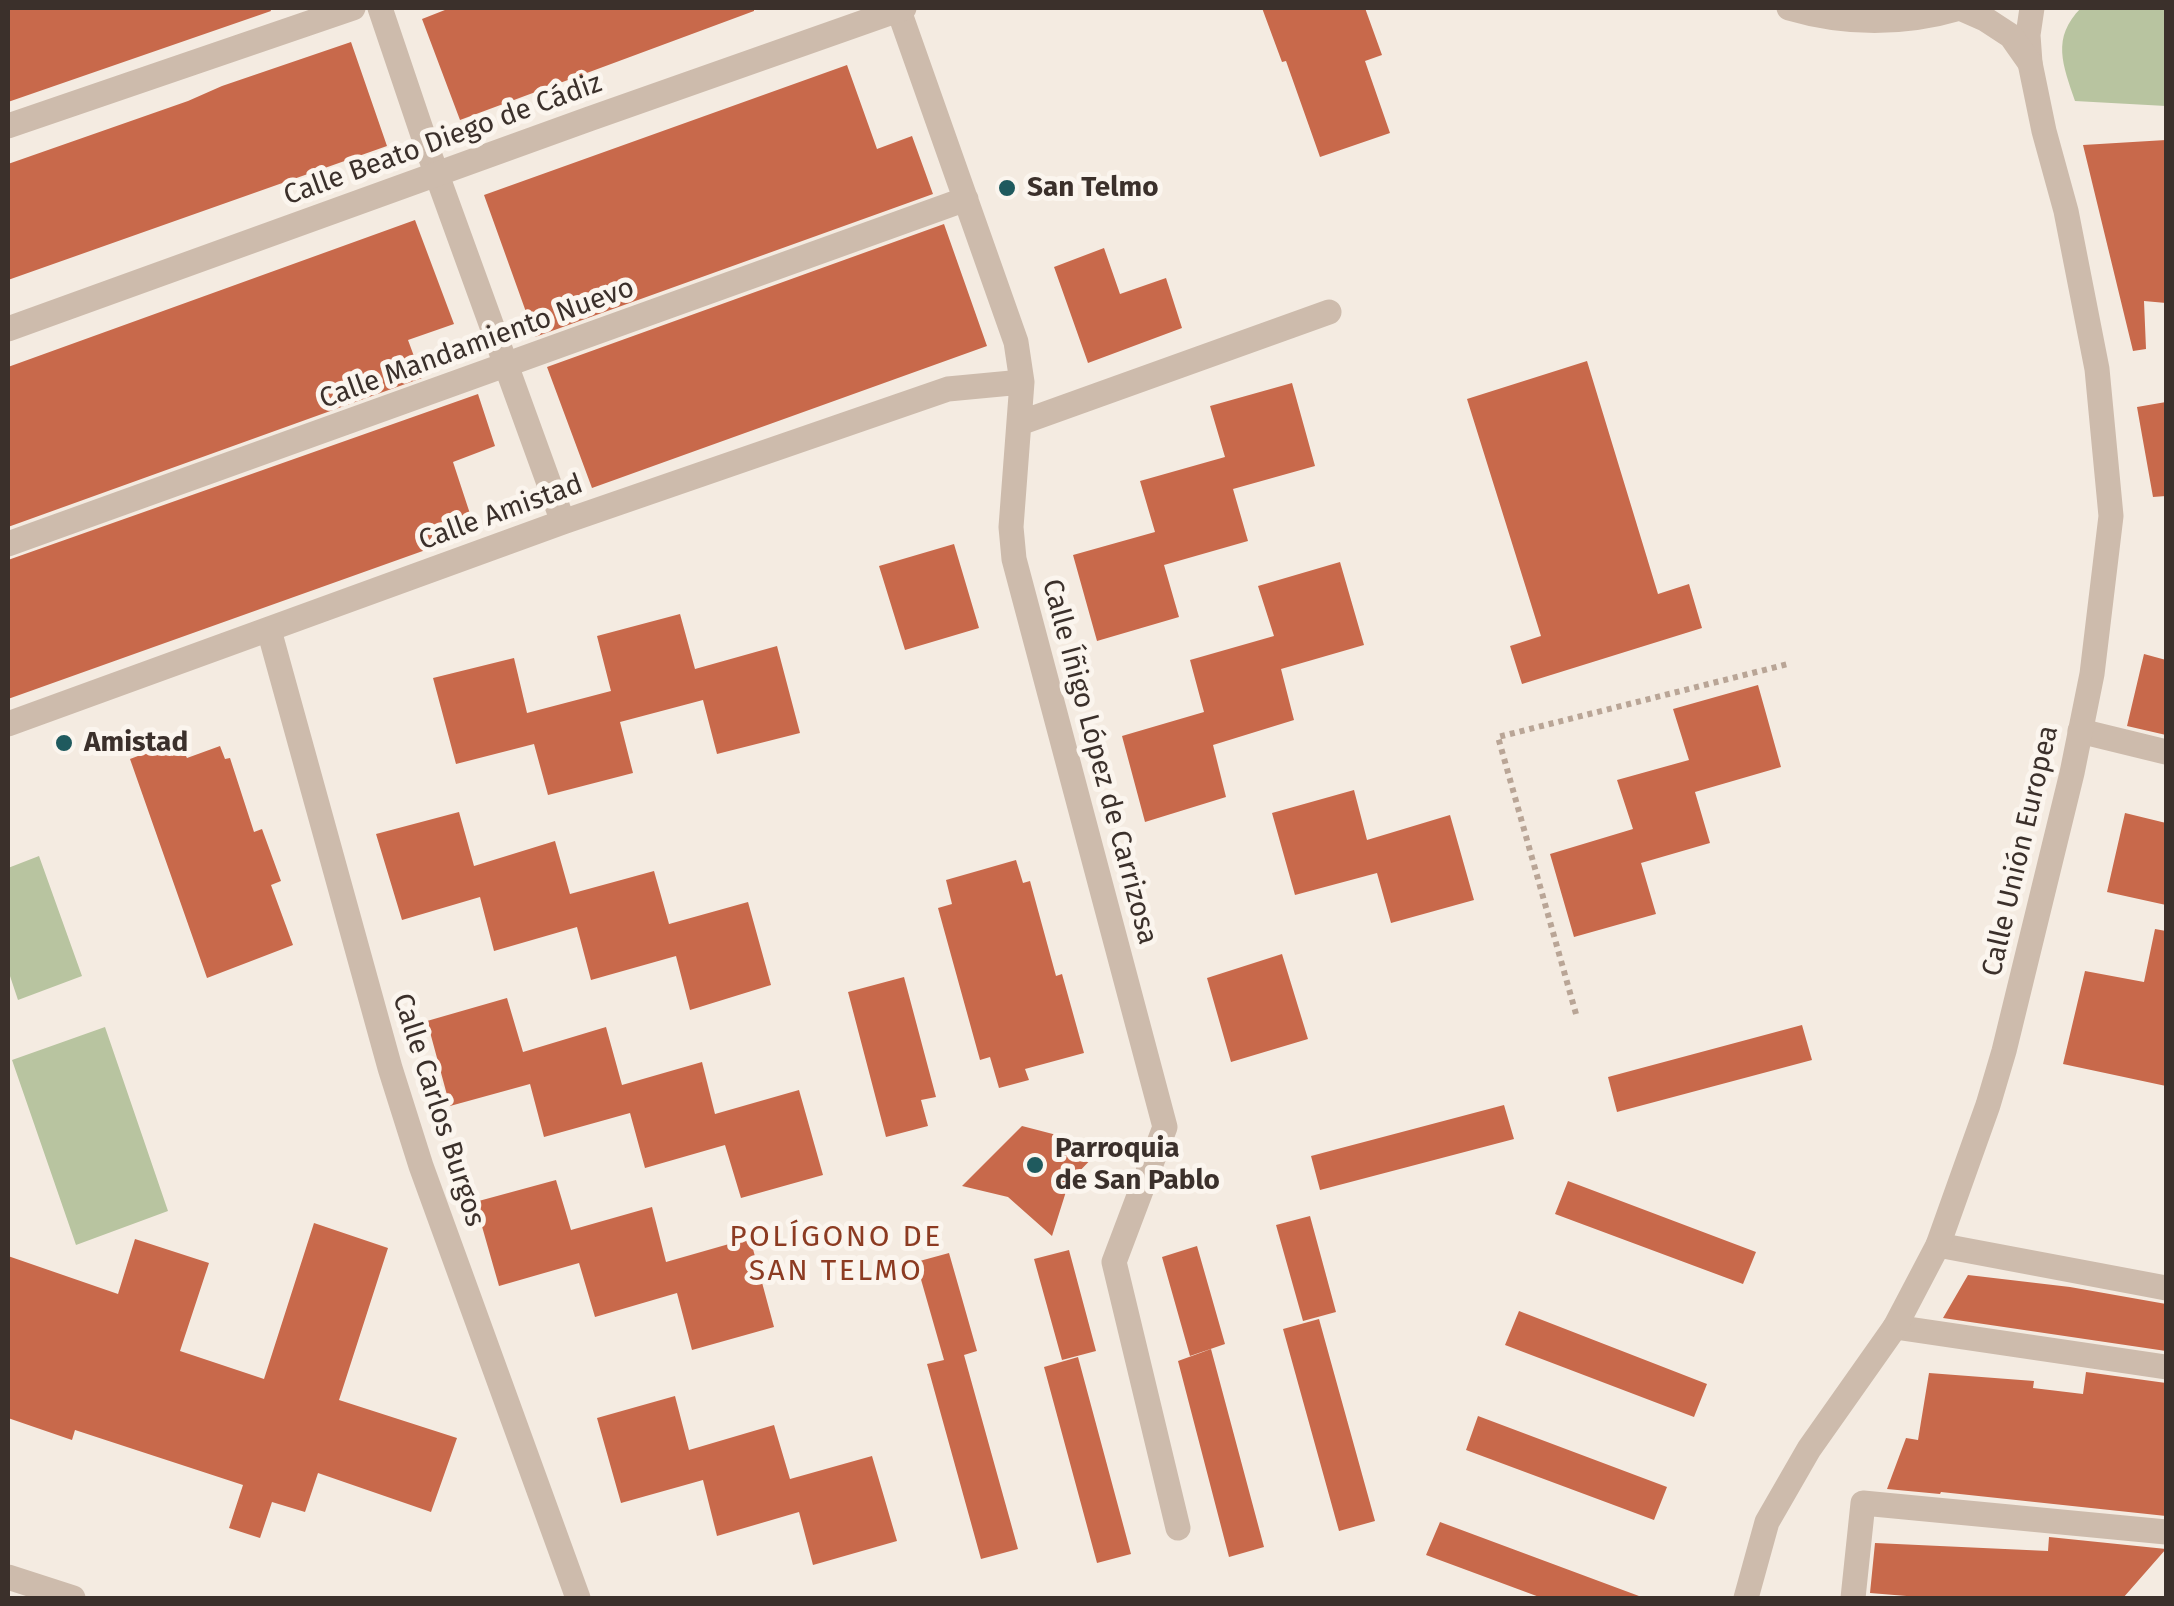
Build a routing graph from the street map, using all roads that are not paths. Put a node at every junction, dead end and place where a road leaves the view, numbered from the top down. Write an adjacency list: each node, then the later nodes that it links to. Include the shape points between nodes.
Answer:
1 (353, 8): 8 (street)
2 (380, 8): 9 (street)
3 (900, 8): 9 (street, Calle Beato Diego de Cádiz); 10 (street, Calle Íñigo López de Carrizosa)
4 (1789, 8): 5 (street, via 1876,21)
5 (1960, 8): 7 (street, via 2011,36)
6 (2032, 8): 7 (street, Calle Unión Europea)
7 (2030, 63): 20 (street, Calle Unión Europea, via 2097,368 2111,516)
8 (8, 126)
9 (437, 175): 12 (street, Calle Beato Diego de Cádiz); 13 (street)
10 (966, 198): 13 (street, Calle Mandamiento Nuevo); 14 (street, Calle Íñigo López de Carrizosa, via 1016,342)
11 (1329, 312): 15 (street)
12 (8, 329)
13 (505, 366): 16 (street); 17 (street, Calle Mandamiento Nuevo)
14 (1022, 382): 15 (street, Calle Íñigo López de Carrizosa); 16 (street, Calle Amistad, via 948,389)
15 (1020, 423): 26 (street, Calle Íñigo López de Carrizosa, via 1014,559 1165,1127 1114,1262)
16 (563, 522): 18 (street, Calle Amistad)
17 (8, 544)
18 (270, 630): 19 (street, Calle Amistad); 30 (street, Calle Carlos Burgos, via 390,1068)
19 (8, 724)
20 (2080, 732): 21 (street); 22 (street, Calle Unión Europea, via 2004,1051)
21 (2166, 752)
22 (1938, 1245): 23 (street); 24 (street, Calle Unión Europea)
23 (2166, 1288)
24 (1894, 1327): 25 (street); 31 (street, Calle Unión Europea, via 1767,1522)
25 (2166, 1367)
26 (1178, 1528)
27 (2166, 1532): 32 (street, via 1863,1504)
28 (8, 1578): 29 (street)
29 (73, 1598)
30 (578, 1598)
31 (1746, 1598)
32 (1853, 1598)

